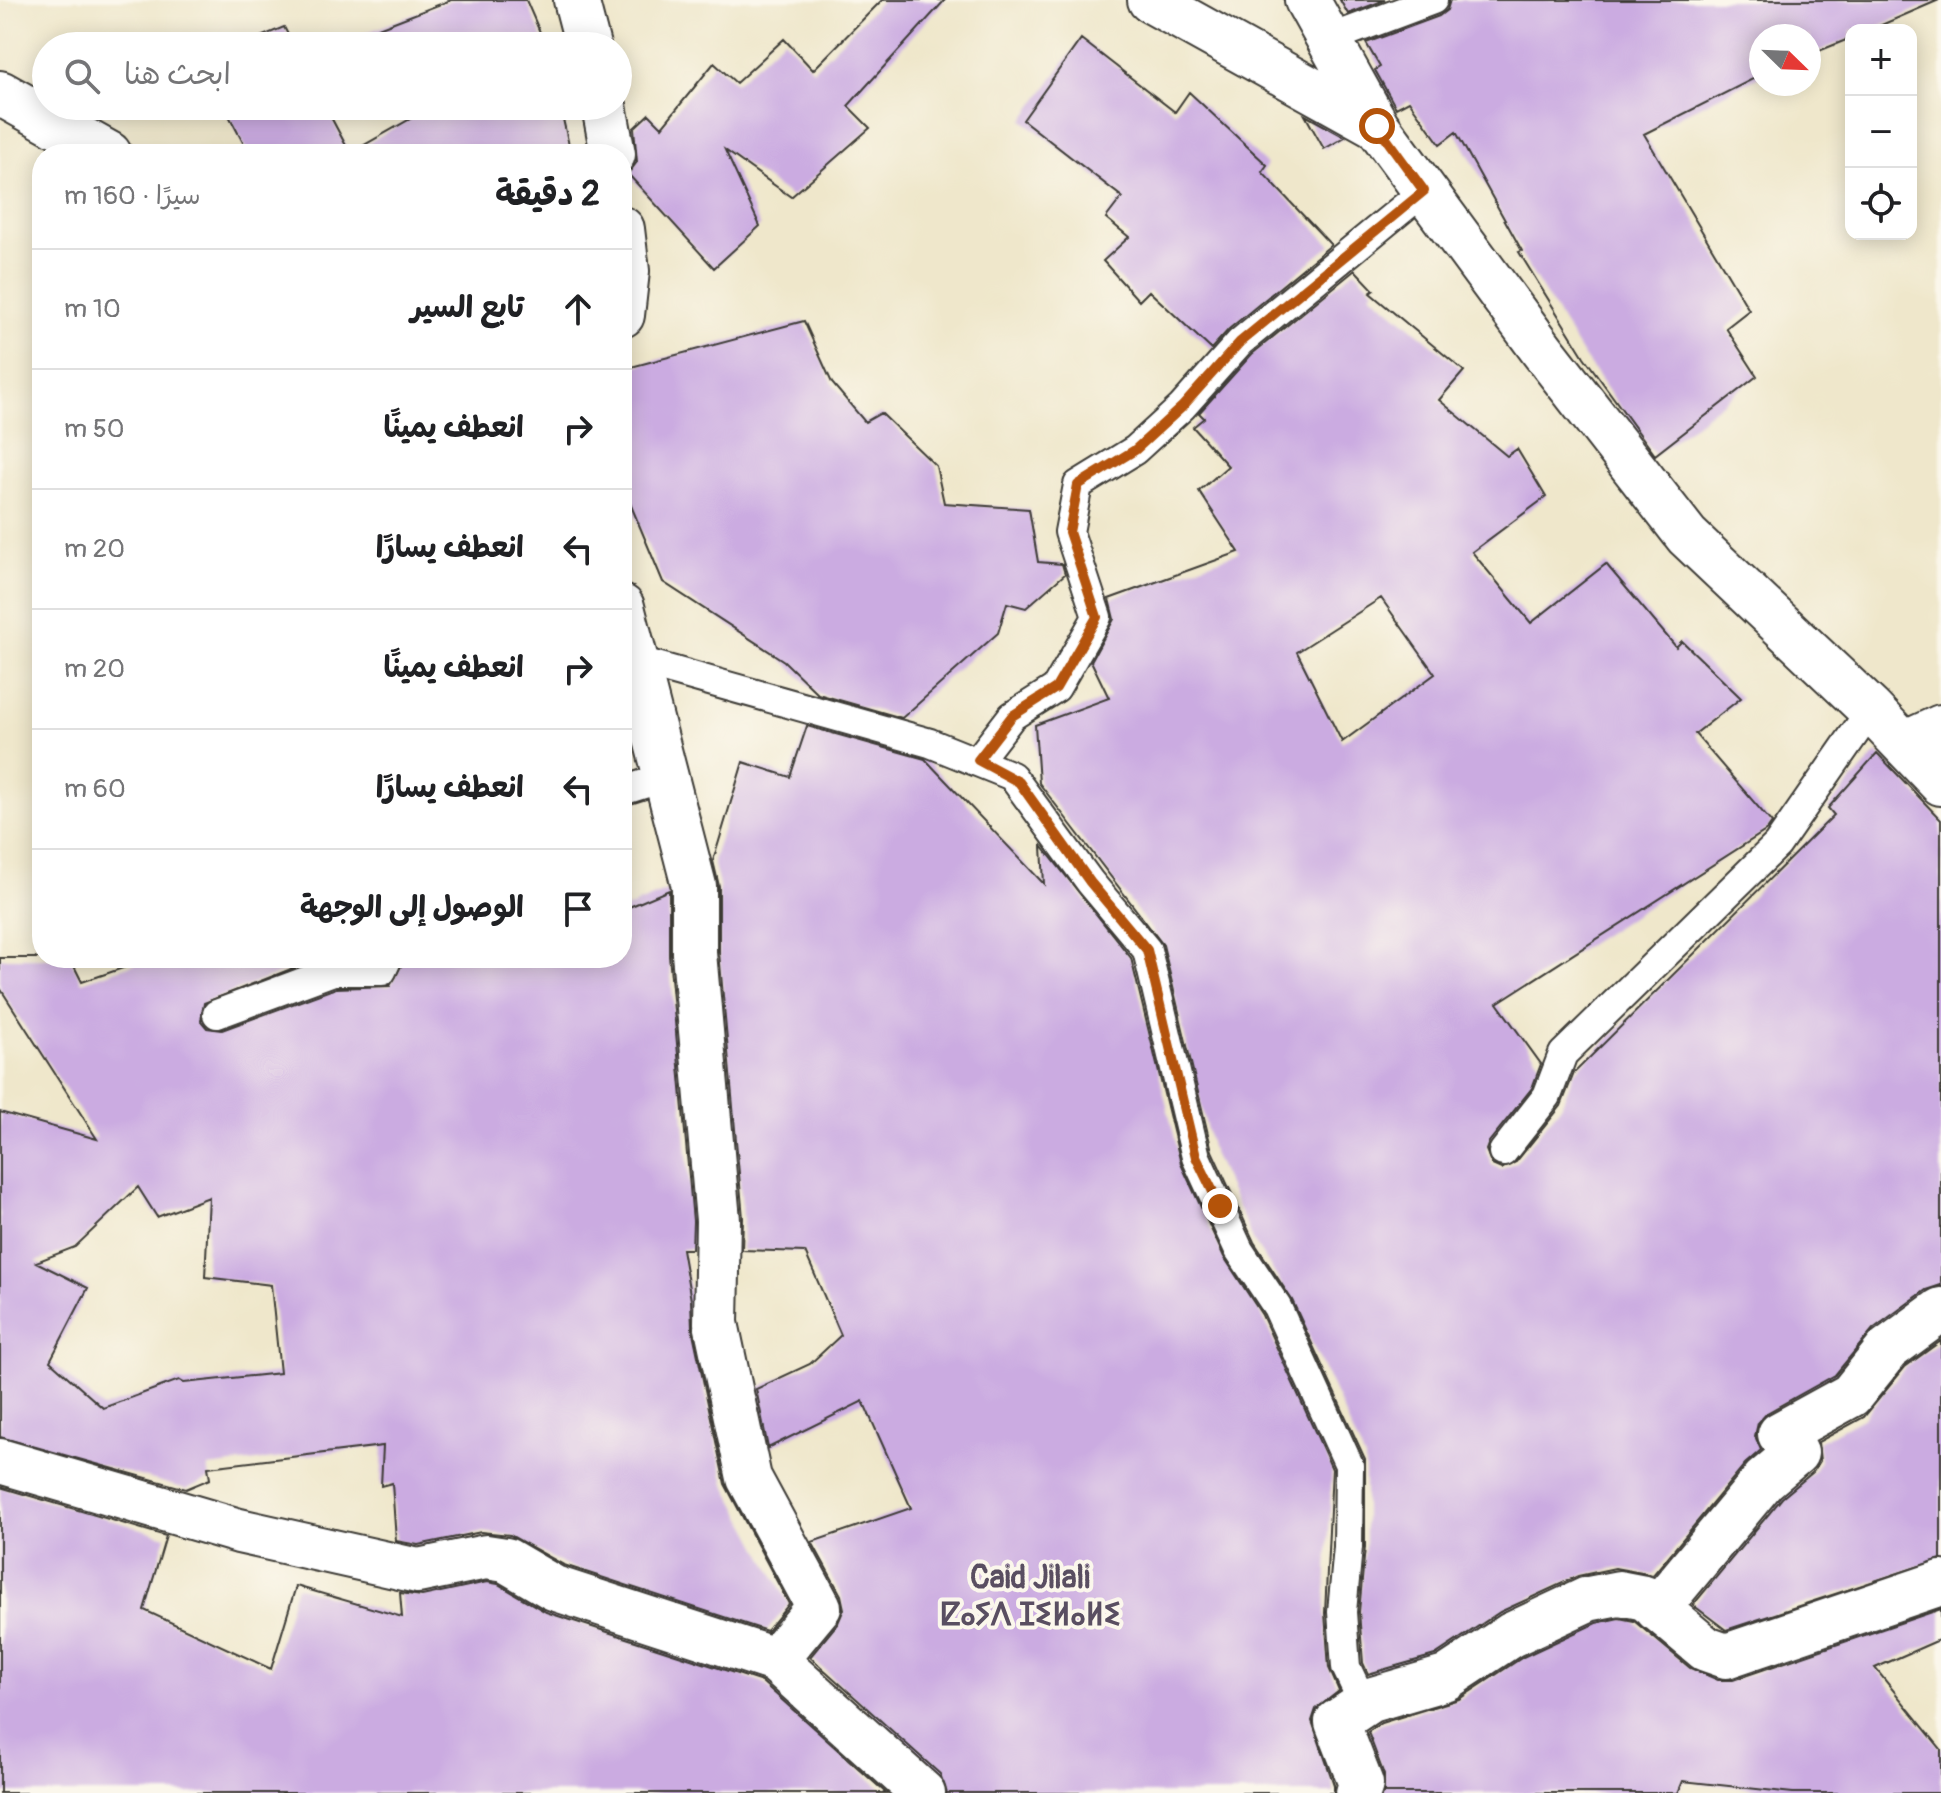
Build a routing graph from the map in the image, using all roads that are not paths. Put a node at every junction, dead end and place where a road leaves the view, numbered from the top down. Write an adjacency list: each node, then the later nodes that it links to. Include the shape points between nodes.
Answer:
1 (576, 0): 5 (street)
2 (1150, 0): 11 (street)
3 (1307, 0): 6 (street)
4 (1433, 0): 6 (lane)
5 (584, 32)
6 (1329, 39): 11 (street)
7 (0, 93): 8 (street)
8 (32, 111)
9 (48, 120): 12 (street)
10 (607, 120): 13 (street)
11 (1377, 126): 14 (street)
12 (91, 144)
13 (611, 144)
14 (1424, 191): 17 (street, via 1687,536); 19 (lane, via 1240,342 1135,450 1078,485 1069,532 1097,617 1056,688 1012,716)
15 (632, 648): 16 (street)
16 (635, 660): 19 (lane); 20 (street)
17 (1871, 710): 18 (street); 25 (lane, via 1777,845 1563,1054 1547,1096)
18 (1923, 735): 21 (street)
19 (978, 760): 31 (lane, via 1019,782 1090,882 1147,950 1196,1157 1239,1250 1277,1307 1349,1465 1342,1612 1346,1667)
20 (666, 777): 22 (lane); 30 (street, via 694,886 694,953 718,1220 716,1323 749,1478 819,1607)
21 (1941, 783)
22 (632, 788)
23 (383, 968): 24 (lane, via 333,971)
24 (217, 1014)
25 (1503, 1152)
26 (1941, 1310): 29 (street, via 1888,1349 1851,1395 1780,1434 1796,1453 1764,1480)
27 (0, 1461): 30 (street, via 239,1531 418,1571 486,1557 506,1560 554,1588)
28 (1941, 1583): 29 (street, via 1726,1656 1706,1649)
29 (1657, 1609): 31 (street, via 1645,1598 1619,1593 1588,1599 1511,1635 1446,1678)
30 (775, 1660): 32 (street)
31 (1370, 1700): 33 (street, via 1337,1722 1361,1784)
32 (923, 1793)
33 (1358, 1793)

